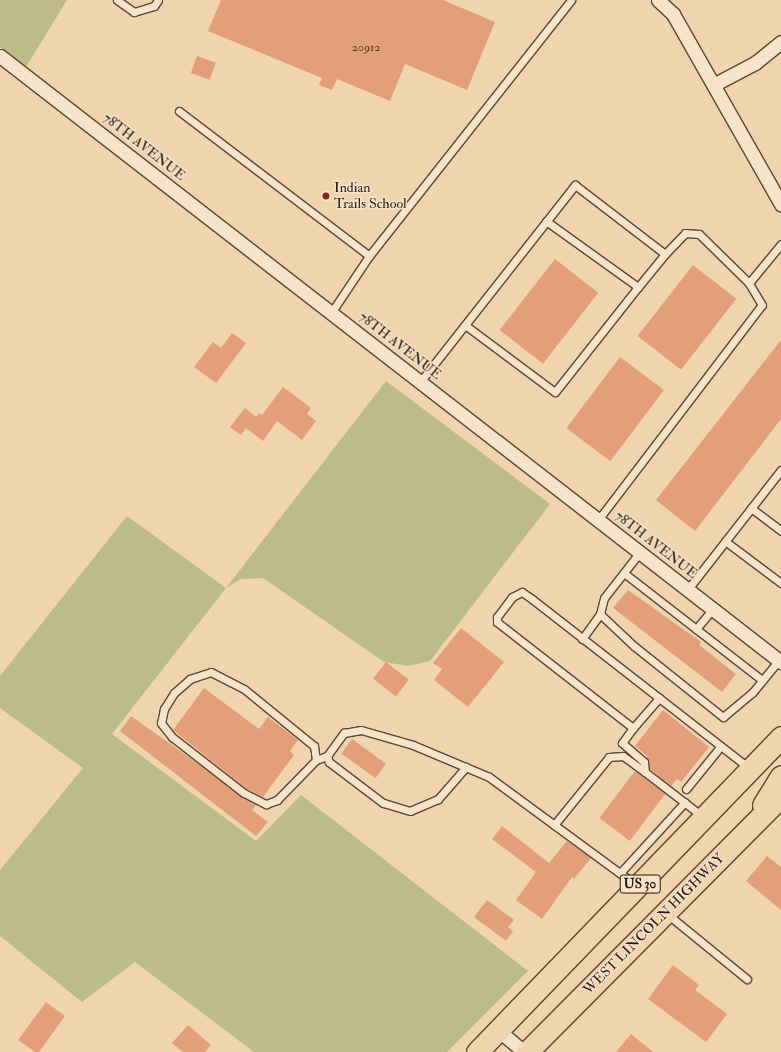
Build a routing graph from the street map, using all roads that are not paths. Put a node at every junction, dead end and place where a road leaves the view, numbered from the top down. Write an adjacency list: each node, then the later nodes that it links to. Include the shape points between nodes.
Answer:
1 (117, 0): 2 (lane, via 134,12 154,6)
2 (158, 0)
3 (571, 0): 13 (lane)
4 (658, 0): 7 (street, via 673,14)
5 (781, 42): 7 (street, via 754,63)
6 (0, 56): 16 (street, 78TH AVENUE)
7 (715, 84): 9 (street, via 747,150)
8 (179, 111): 13 (lane)
9 (781, 204)
10 (546, 221): 12 (lane, via 574,185); 15 (lane); 17 (lane)
11 (781, 244): 14 (lane)
12 (665, 254): 14 (lane, via 685,233 699,234); 15 (lane)
13 (369, 256): 16 (lane)
14 (749, 283): 21 (lane, via 762,304)
15 (638, 287): 17 (lane, via 555,392)
16 (331, 313): 18 (street, 78TH AVENUE)
17 (465, 325): 18 (lane)
18 (420, 382): 21 (street, 78TH AVENUE)
19 (780, 474): 20 (lane)
20 (751, 508): 22 (lane); 23 (lane)
21 (598, 520): 24 (street, 78TH AVENUE)
22 (781, 531)
23 (725, 541): 26 (lane); 27 (lane)
24 (640, 552): 25 (lane); 27 (street, 78TH AVENUE)
25 (624, 573): 29 (lane, via 604,598); 30 (lane)
26 (781, 583)
27 (688, 589): 28 (street, 78TH AVENUE)
28 (713, 609): 30 (lane); 32 (street, 78TH AVENUE)
29 (600, 614): 31 (lane); 33 (lane, via 634,646 723,717)
30 (696, 629): 33 (lane)
31 (582, 639): 34 (lane); 35 (lane, via 522,592 512,597 497,617 497,622)
32 (780, 661): 33 (lane)
33 (762, 680)
34 (659, 698): 35 (lane); 37 (lane)
35 (633, 728): 42 (lane, via 622,743 644,762)
36 (781, 737): 41 (main road, US 30)
37 (721, 746): 41 (lane); 44 (lane)
38 (327, 756): 39 (lane); 40 (lane, via 332,745 344,733 362,730 414,745); 40 (lane, via 329,762 383,803 410,811 438,799)
39 (316, 760): 39 (lane, via 290,790 266,804 244,793 172,737 161,723 164,709 174,693 190,679 211,672 244,689 314,746)
40 (466, 768): 48 (lane, via 489,777)
41 (751, 769): 47 (main road, US 30)
42 (645, 772): 46 (lane); 48 (lane, via 623,756 609,757)
43 (781, 776): 49 (main road)
44 (686, 789)
45 (781, 796): 49 (main road, WEST LINCOLN HIGHWAY / US 30)
46 (684, 802): 47 (lane); 50 (lane)
47 (704, 818): 51 (main road, US 30)
48 (554, 825): 50 (lane)
49 (749, 828): 52 (main road, WEST LINCOLN HIGHWAY / US 30)
50 (620, 873): 51 (lane)
51 (637, 886): 54 (main road, US 30)
52 (666, 912): 53 (lane); 57 (main road, WEST LINCOLN HIGHWAY / US 30)
53 (747, 979)
54 (498, 1030): 55 (main road, US 30); 56 (street)
55 (477, 1052)
56 (524, 1052)
57 (528, 1052)

